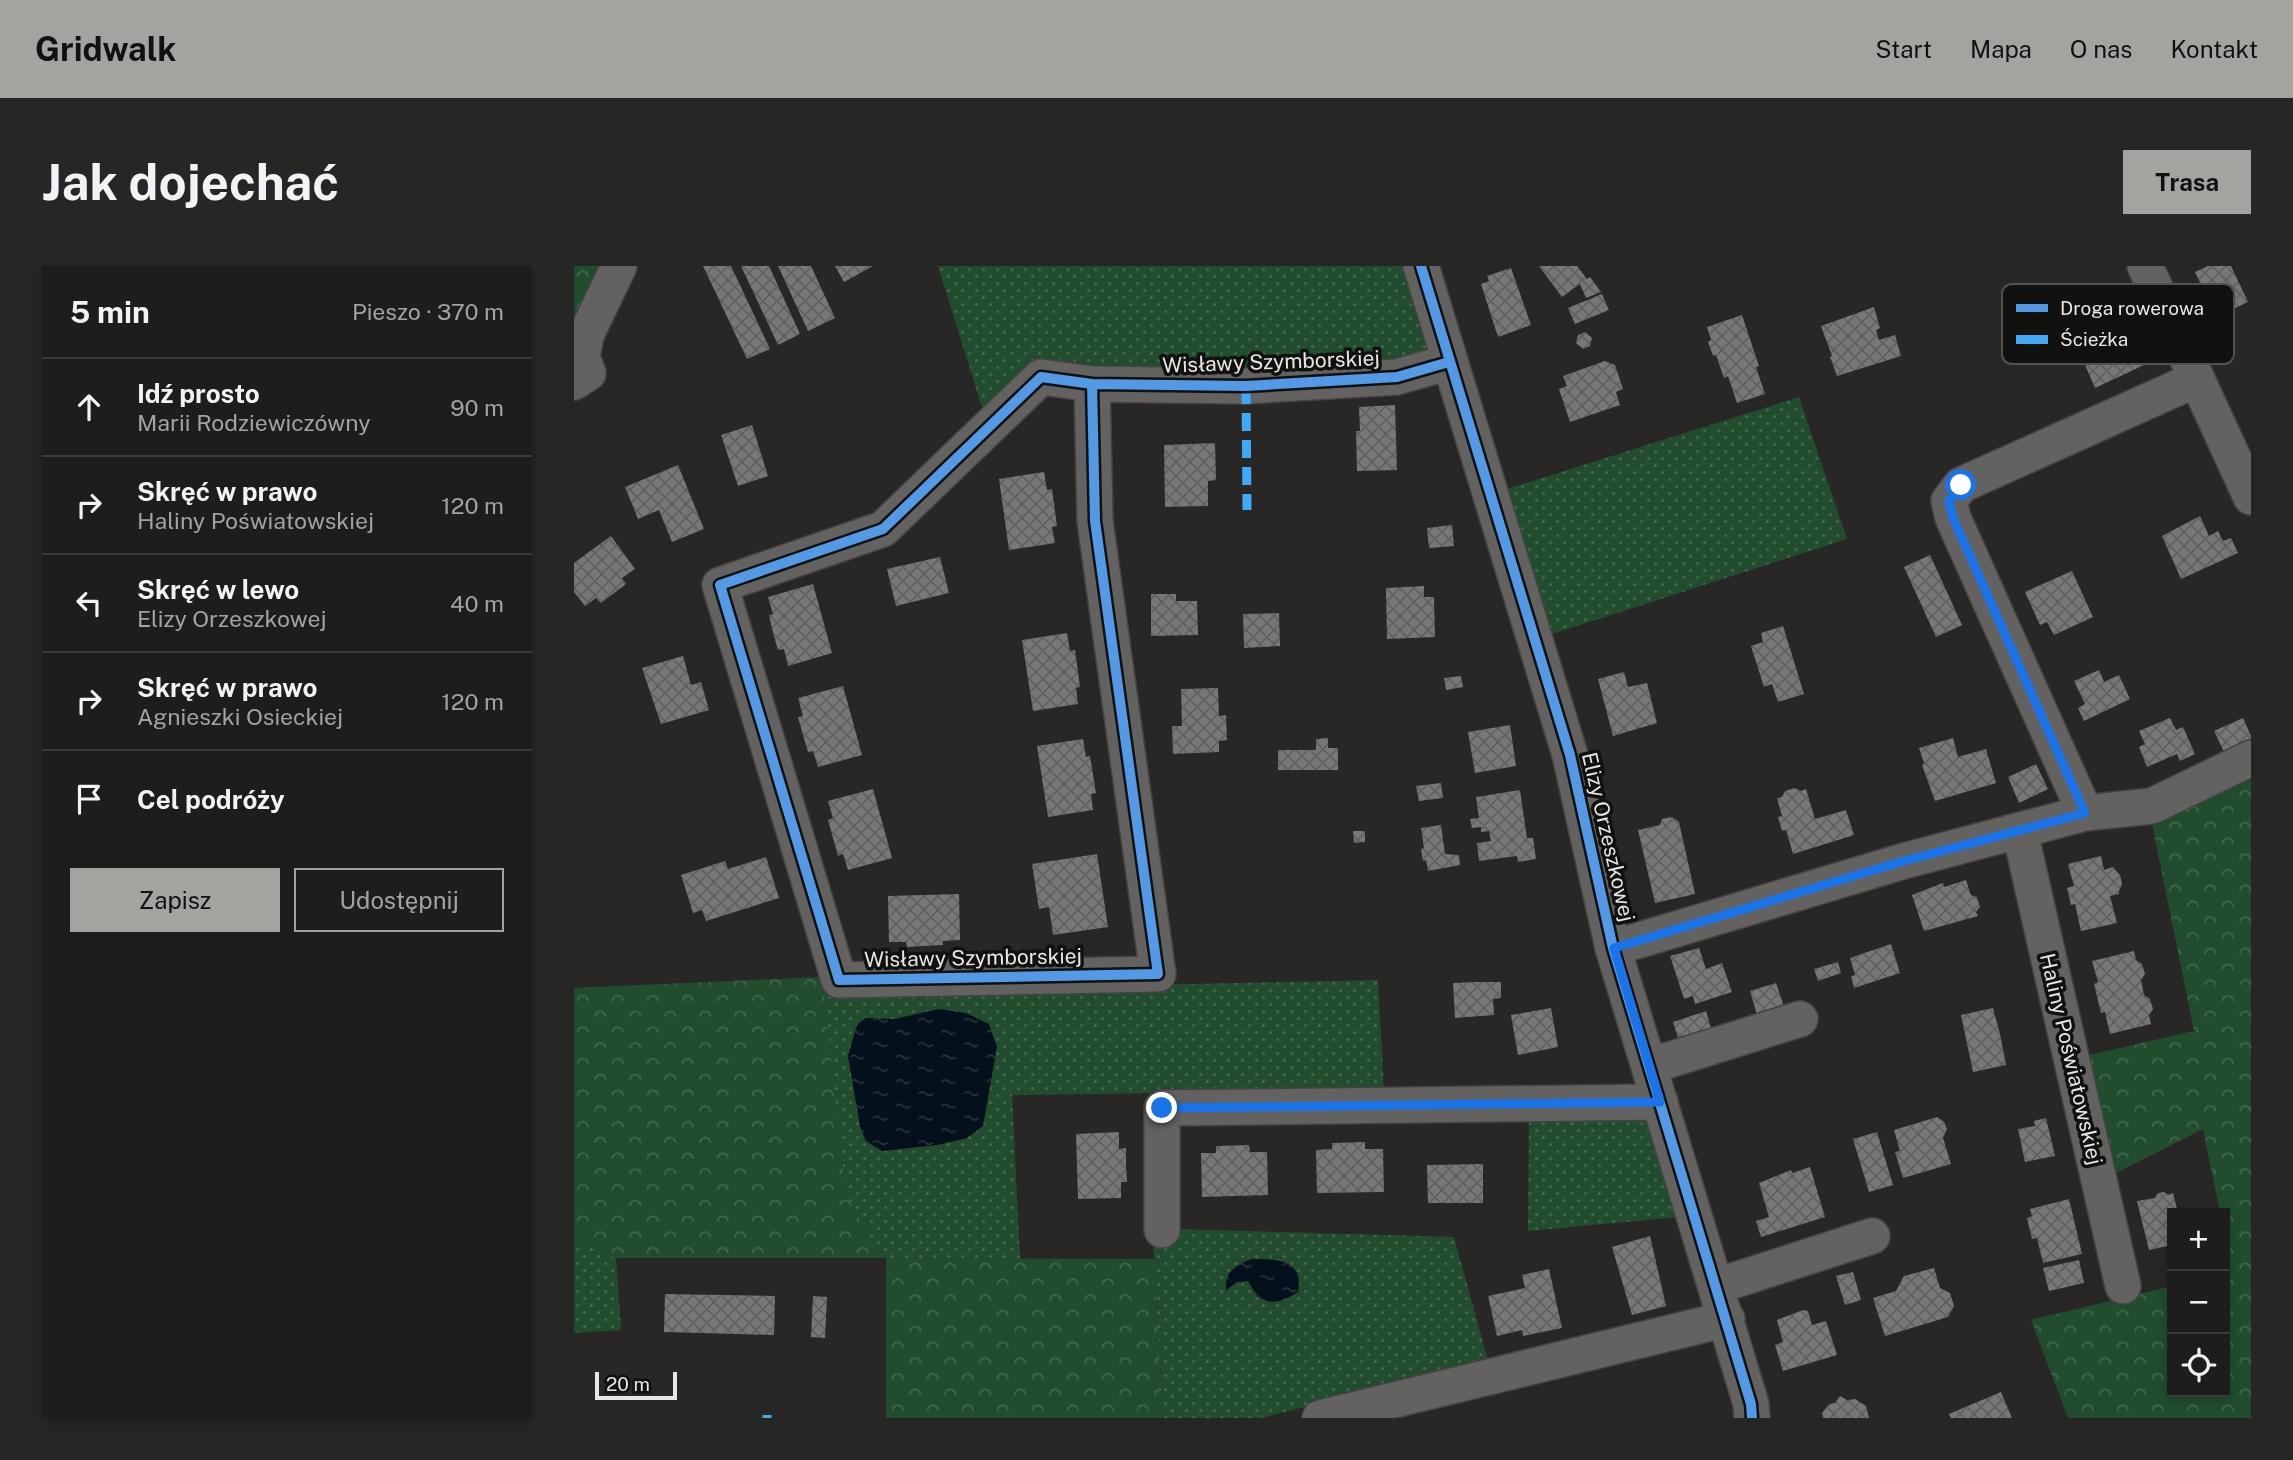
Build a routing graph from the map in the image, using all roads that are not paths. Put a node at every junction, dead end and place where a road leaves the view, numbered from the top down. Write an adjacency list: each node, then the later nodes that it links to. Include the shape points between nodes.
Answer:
1 (619, 266): 8 (street, via 586,335 582,358 588,373)
2 (1421, 266): 5 (street, Elizy Orzeszkowej)
3 (2145, 266): 4 (street)
4 (2153, 284)
5 (1449, 362): 9 (street, Wisławy Szymborskiej, via 1397,377 1370,379 1246,386); 14 (street, Elizy Orzeszkowej, via 1570,755)
6 (2190, 364): 7 (street)
7 (2197, 379): 10 (street); 12 (street, via 1961,485 1949,501)
8 (574, 382)
9 (1092, 384): 9 (street, Wisławy Szymborskiej, via 1095,521 1158,974 839,980 720,585 883,529 1041,377)
10 (2251, 498)
11 (2251, 758): 12 (street, via 2152,806)
12 (2085, 813): 13 (street)
13 (2020, 832): 14 (street, via 1904,861); 21 (street, Haliny Poświatowskiej)
14 (1614, 948): 16 (street, Elizy Orzeszkowej)
15 (1800, 1019): 16 (street)
16 (1650, 1066): 17 (street, Elizy Orzeszkowej)
17 (1660, 1102): 18 (street, via 1162,1108); 20 (street, Elizy Orzeszkowej)
18 (1162, 1230)
19 (1872, 1236): 20 (street)
20 (1717, 1286): 22 (street, Elizy Orzeszkowej)
21 (2123, 1286)
22 (1727, 1319): 23 (street); 24 (street, Elizy Orzeszkowej)
23 (1320, 1418)
24 (1752, 1418)

